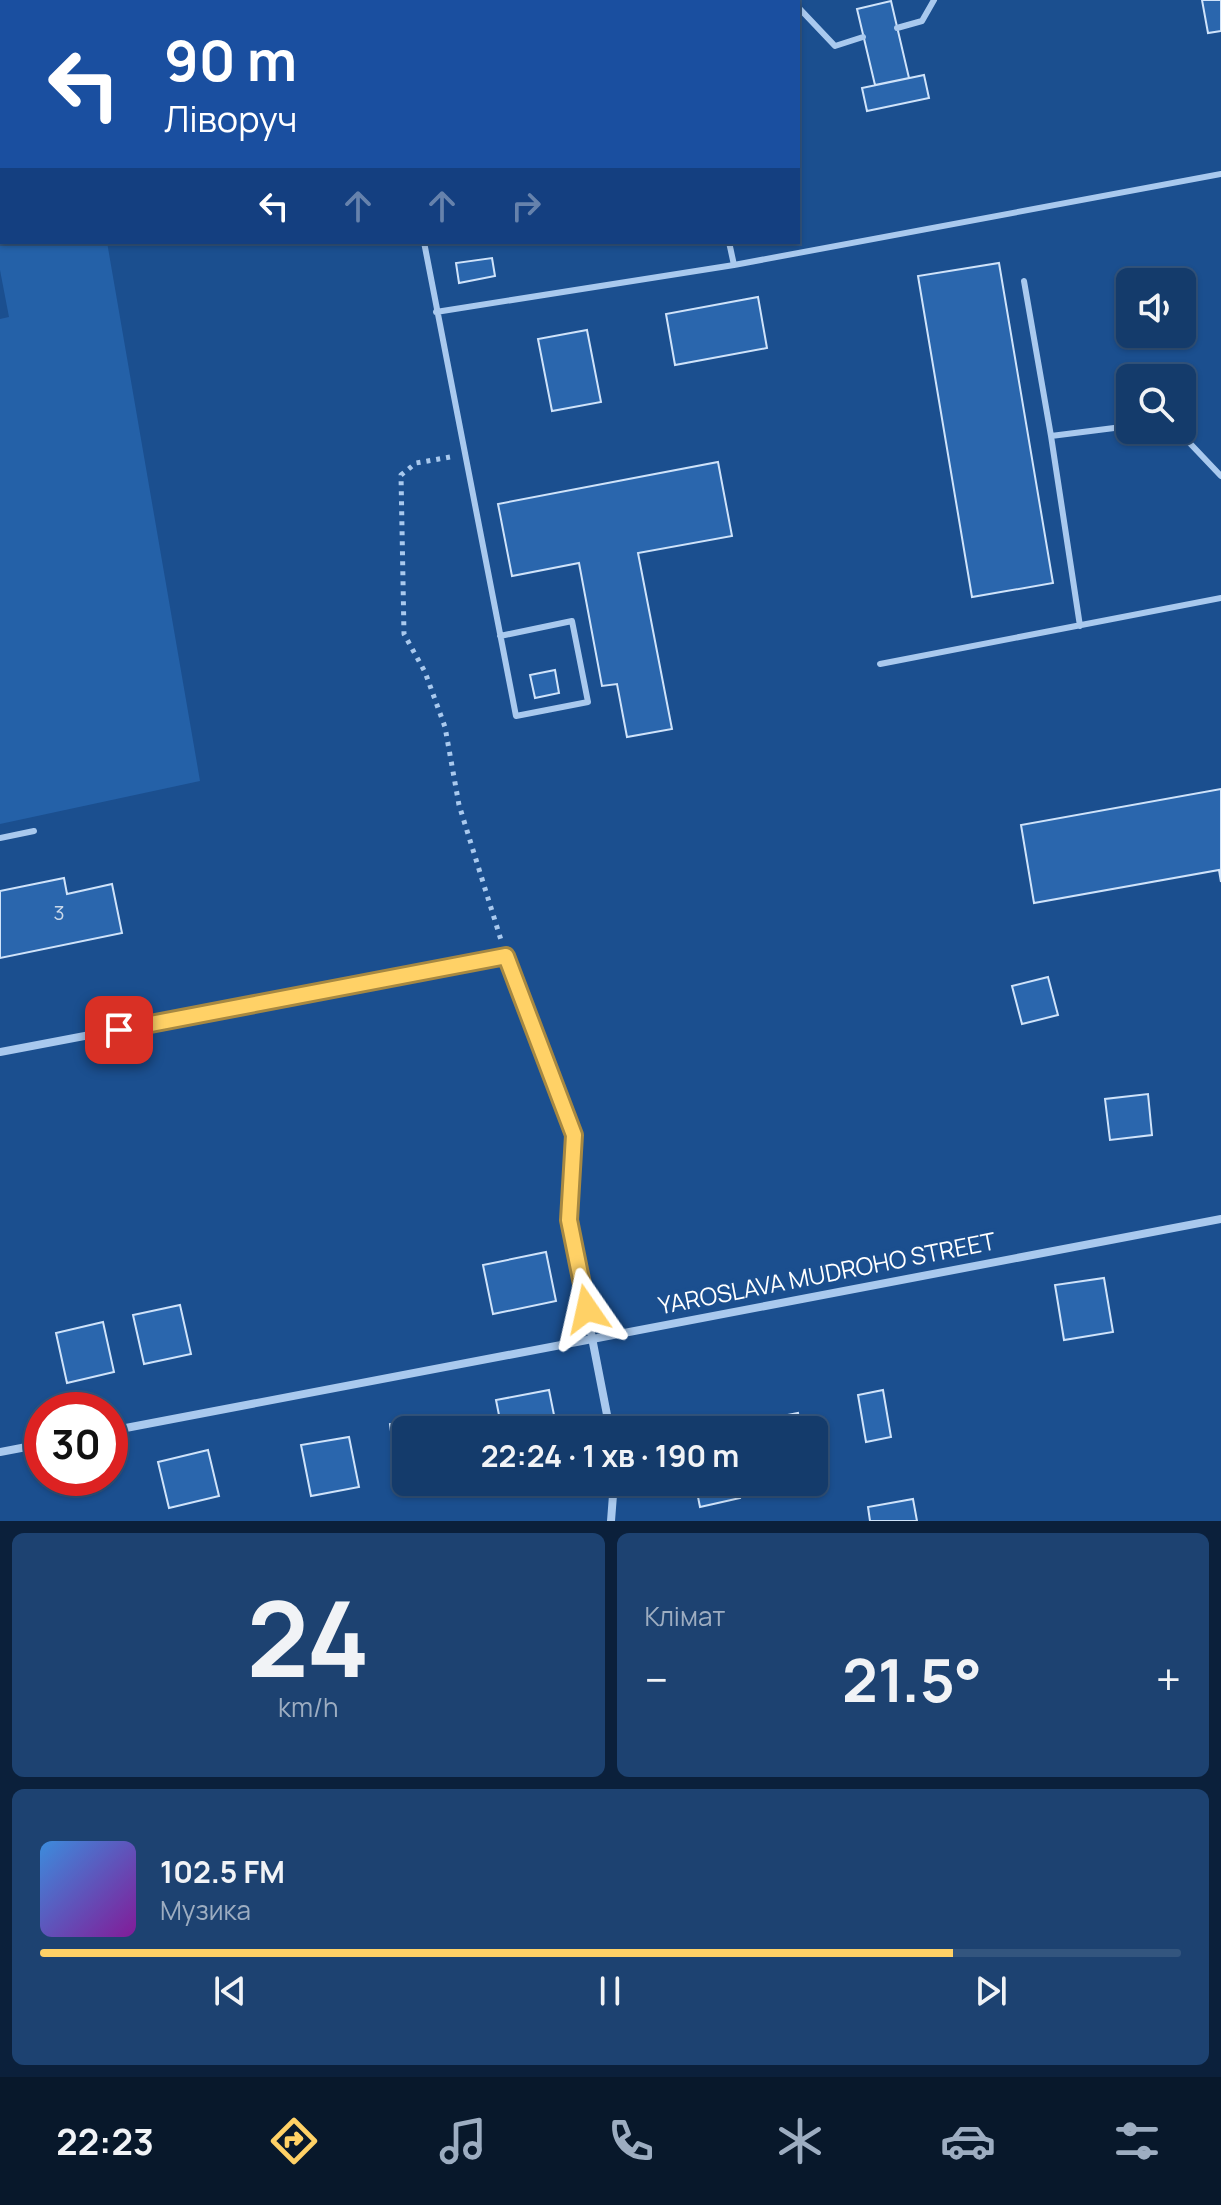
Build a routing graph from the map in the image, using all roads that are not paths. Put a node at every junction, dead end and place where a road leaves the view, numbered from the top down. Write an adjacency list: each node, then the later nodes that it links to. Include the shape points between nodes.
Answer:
1 (934, 0): 3 (lane, via 922,21)
2 (800, 9): 4 (lane, via 835,46)
3 (897, 28)
4 (863, 37)
5 (1221, 174): 8 (lane)
6 (424, 244): 10 (lane)
7 (729, 244): 8 (lane)
8 (734, 265): 10 (lane)
9 (1024, 281): 12 (lane)
10 (436, 312): 17 (lane)
11 (1116, 428): 12 (lane)
12 (1051, 436): 16 (lane)
13 (1191, 444): 14 (lane)
14 (1221, 476)
15 (1221, 598): 16 (lane)
16 (1080, 626): 18 (lane)
17 (500, 636): 17 (lane, via 516,716 588,702 572,621)
18 (880, 664)
19 (34, 831): 20 (lane)
20 (0, 838)
21 (0, 1052): 23 (street, via 506,956 574,1135 569,1220)
22 (1221, 1219): 23 (street, YAROSLAVA MUDROHO STREET)
23 (593, 1339): 24 (street); 25 (street, YAROSLAVA MUDROHO STREET)
24 (607, 1416)
25 (128, 1428)
26 (24, 1447): 27 (street)
27 (0, 1452)
28 (613, 1496): 29 (street)
29 (611, 1521)

